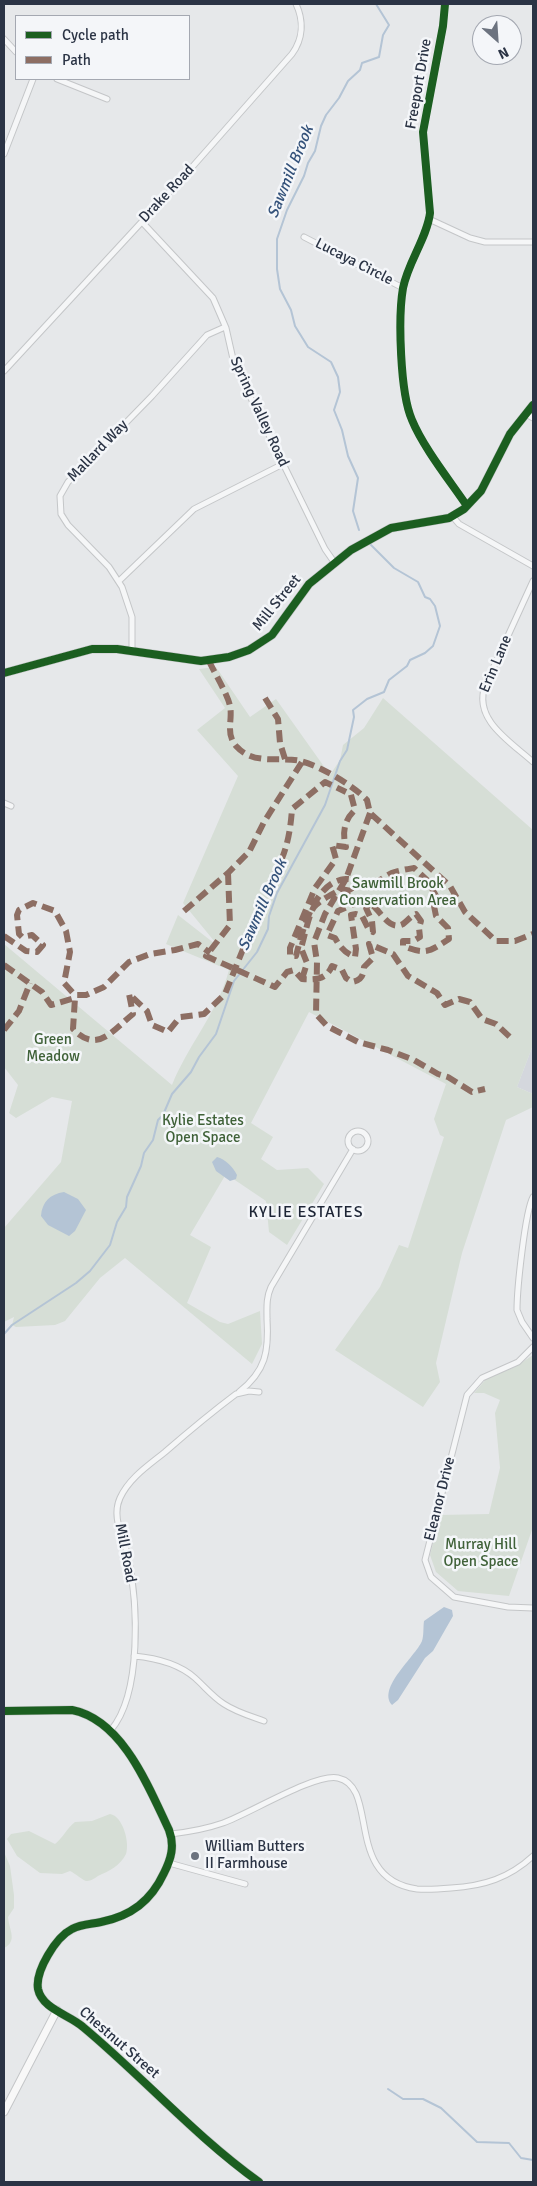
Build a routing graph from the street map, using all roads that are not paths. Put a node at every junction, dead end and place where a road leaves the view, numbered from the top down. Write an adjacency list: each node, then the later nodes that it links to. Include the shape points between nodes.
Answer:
1 (296, 4): 10 (street, Drake Road, via 302,28 295,50)
2 (445, 4): 9 (street, Freeport Drive, via 423,132 430,194)
3 (4, 39): 4 (street)
4 (15, 51)
5 (33, 80): 8 (street)
6 (60, 80): 7 (street)
7 (107, 99)
8 (4, 154)
9 (429, 219): 12 (street, via 485,242); 13 (street, Freeport Drive)
10 (142, 222): 14 (street, Spring Valley Road, via 212,296); 15 (street, Drake Road)
11 (304, 237): 13 (street, Lucaya Circle)
12 (533, 242)
13 (403, 288): 19 (street, Freeport Drive, via 401,321 408,411)
14 (225, 327): 18 (street, Spring Valley Road, via 240,376); 23 (street, Mallard Way, via 206,336 61,493 59,505 64,520 109,566)
15 (4, 369)
16 (533, 405): 17 (street, Mill Street)
17 (530, 417): 19 (street, Mill Street, via 510,434 481,491)
18 (283, 464): 21 (street, Spring Valley Road); 23 (street, via 194,509)
19 (467, 506): 20 (street, Mill Street)
20 (453, 516): 21 (street, Mill Street, via 391,528 364,541); 22 (street, via 459,524)
21 (334, 562): 25 (street, Mill Street, via 304,590 272,635 249,650 201,661)
22 (533, 566)
23 (119, 581): 25 (street, Mallard Way, via 132,617)
24 (533, 581): 27 (street, Erin Lane, via 485,686 482,700 490,723)
25 (132, 651): 26 (street, Mill Street, via 82,651)
26 (4, 673)
27 (533, 762)
28 (4, 803): 29 (street)
29 (11, 806)
30 (353, 1149): 35 (street, Mill Road, via 271,1287 267,1302 266,1357 253,1380)
31 (533, 1197): 32 (street, via 517,1310)
32 (533, 1338)
33 (533, 1347): 36 (street, Eleanor Drive, via 518,1362 482,1378 467,1395 425,1560 431,1577 454,1597)
34 (259, 1392): 35 (street)
35 (236, 1394): 37 (street, Mill Road, via 138,1475 119,1500 117,1517 131,1571)
36 (533, 1608)
37 (134, 1656): 39 (street, via 149,1657 176,1666 230,1708); 40 (street, Mill Road, via 129,1695)
38 (4, 1711): 40 (street, Chestnut Street, via 75,1711)
39 (264, 1721)
40 (111, 1730): 41 (street, Chestnut Street, via 136,1766)
41 (171, 1834): 42 (street, via 221,1824 312,1782 334,1778 347,1782 360,1800 367,1844 376,1863 390,1877 408,1887 479,1885 507,1876); 43 (street, Chestnut Street)
42 (533, 1856)
43 (169, 1863): 44 (street); 45 (street, Chestnut Street, via 157,1888 140,1906 110,1920 72,1928 56,1944 41,1969 38,1991 42,1999)
44 (245, 1884)
45 (57, 2010): 46 (street); 47 (street, Chestnut Street, via 85,2028 230,2160)
46 (4, 2112)
47 (259, 2182)

